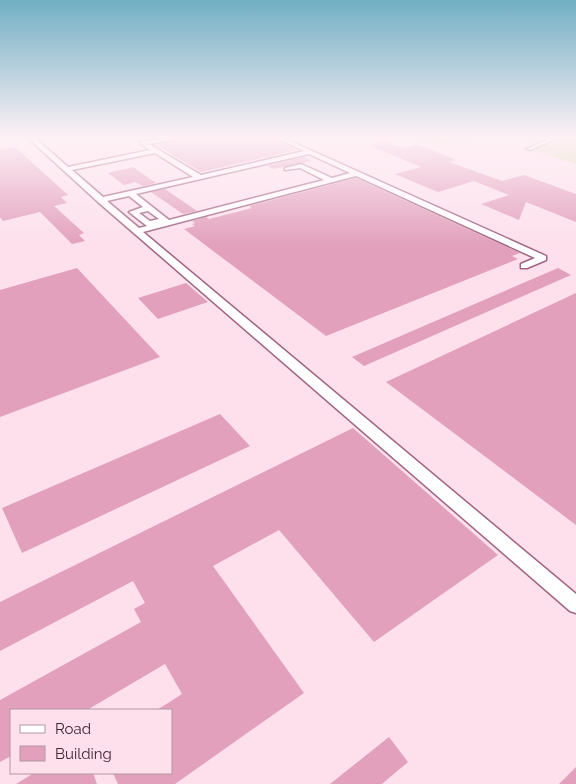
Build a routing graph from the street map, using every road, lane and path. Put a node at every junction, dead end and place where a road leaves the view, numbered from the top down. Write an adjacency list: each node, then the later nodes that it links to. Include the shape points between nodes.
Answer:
1 (72, 173): 9 (street)
2 (192, 173): 6 (street)
3 (216, 173): 6 (street)
4 (315, 173): 7 (street)
5 (358, 173): 7 (street); 12 (street, via 544,258)
6 (199, 177): 8 (street)
7 (331, 180): 11 (street)
8 (130, 193): 9 (street); 10 (street)
9 (101, 200): 11 (street)
10 (148, 208)
11 (137, 231): 13 (street)
12 (524, 266)
13 (576, 605)

